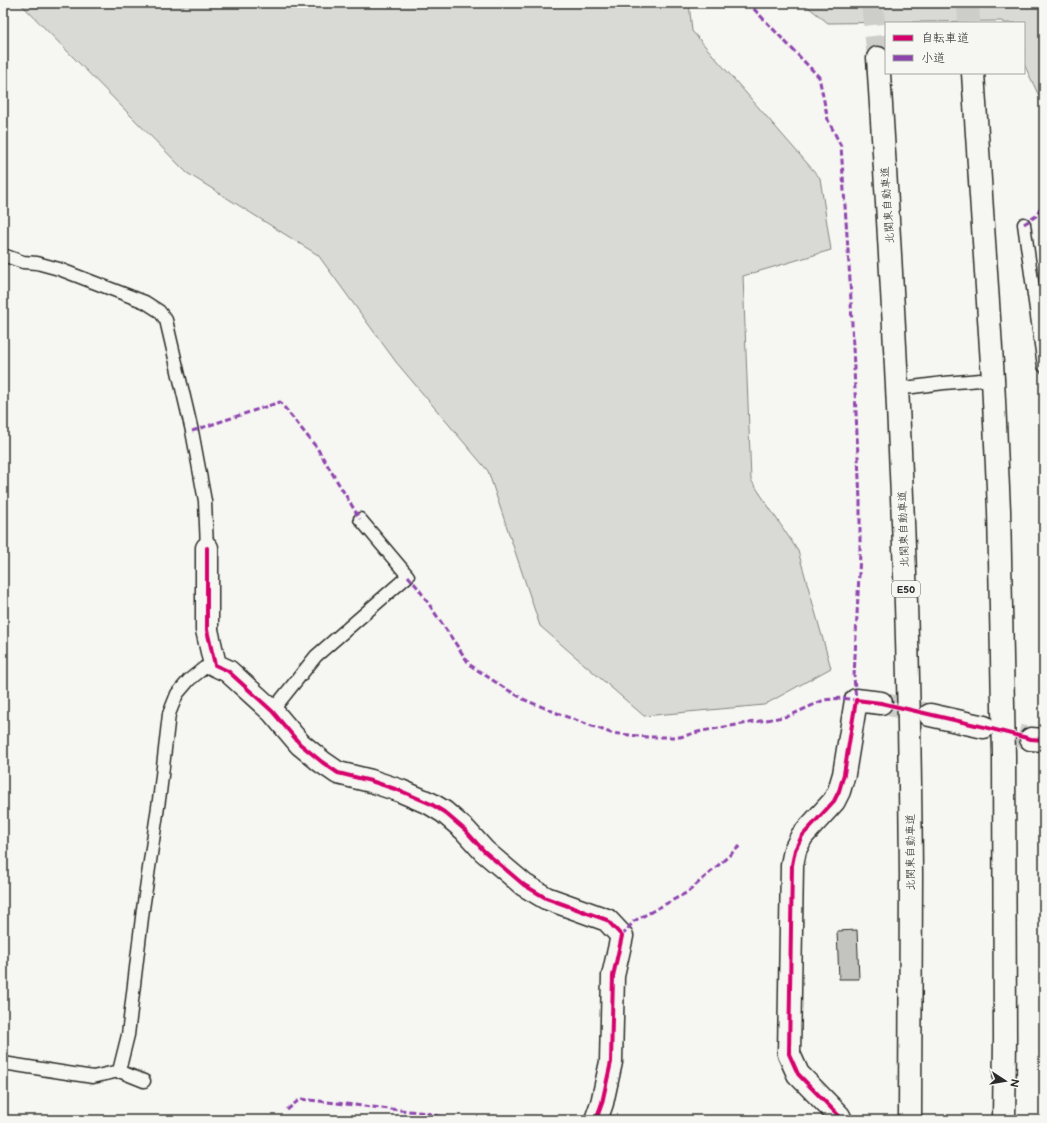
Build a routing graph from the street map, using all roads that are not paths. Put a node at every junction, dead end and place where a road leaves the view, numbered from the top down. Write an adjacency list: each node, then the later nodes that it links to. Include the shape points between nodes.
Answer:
1 (878, 58): 7 (main road, 北関東自動車道 / E50)
2 (973, 74): 6 (main road)
3 (1024, 224): 5 (lane)
4 (3, 255): 9 (lane, via 59,269 145,302 159,311 166,320 192,431 205,501)
5 (1044, 366)
6 (993, 379): 7 (lane); 21 (main road, via 1003,697)
7 (898, 389): 20 (main road, 北関東自動車道 / E50, via 910,737)
8 (360, 519): 12 (lane, via 408,576 316,656)
9 (206, 548): 10 (main road, via 208,630)
10 (215, 664): 12 (main road, via 228,671); 16 (lane, via 204,668 189,680 177,694 169,714 128,1035)
11 (881, 704): 19 (main road, via 856,700 839,791 834,801 802,836 795,850 792,865 789,1054 798,1074)
12 (272, 711): 18 (main road, via 300,744 338,773 401,791 431,804 465,830 484,851 524,885 546,898 607,920 622,936 613,976 611,1062)
13 (930, 715): 14 (main road)
14 (984, 727)
15 (3, 1063): 16 (lane, via 92,1077)
16 (119, 1071): 17 (lane)
17 (144, 1081)
18 (596, 1120)
19 (841, 1120)
20 (910, 1120)
21 (1004, 1120)

